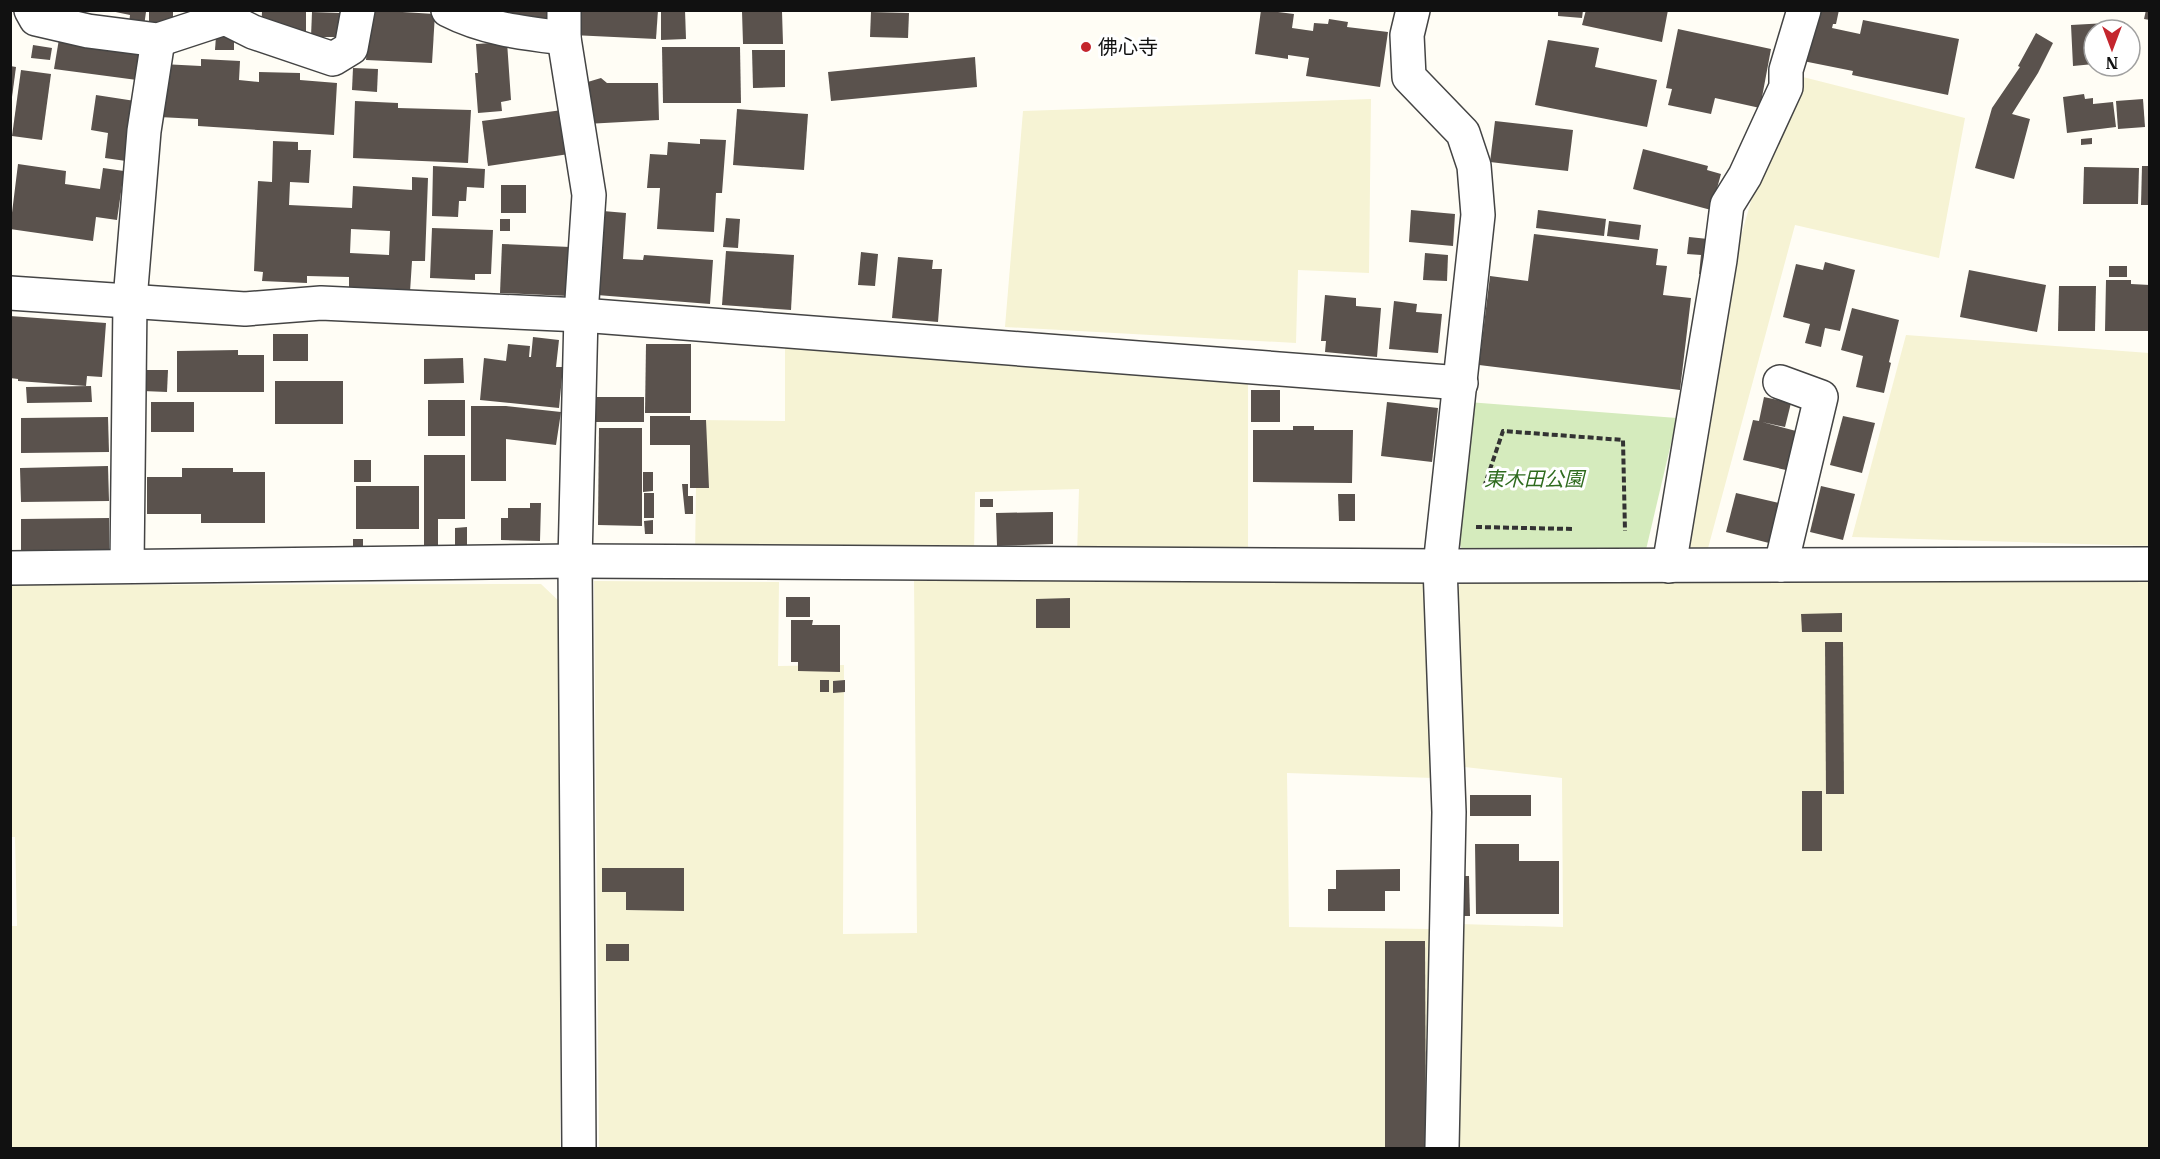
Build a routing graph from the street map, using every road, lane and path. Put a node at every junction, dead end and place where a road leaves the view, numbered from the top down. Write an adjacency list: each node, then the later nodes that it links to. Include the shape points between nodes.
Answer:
1 (31, 10): 8 (street, via 36,19 78,29)
2 (358, 10): 6 (street, via 351,48 333,59 253,32)
3 (448, 10): 7 (street, via 500,29)
4 (1413, 10): 13 (street, via 1407,35 1409,77 1464,133 1474,166 1479,215)
5 (1804, 10): 23 (street, via 1786,70 1786,87 1745,176 1727,205 1716,284)
6 (225, 14): 8 (street)
7 (564, 24): 11 (street, via 589,195)
8 (158, 40): 10 (street, via 144,132)
9 (10, 293): 10 (street)
10 (130, 300): 11 (street, via 245,309 321,303); 21 (street)
11 (580, 315): 13 (street); 18 (street)
12 (1780, 382): 20 (street, via 1821,397)
13 (1461, 383): 22 (street)
14 (1482, 495): 17 (path, via 1503,431 1623,440)
15 (1578, 529): 22 (path, via 1471,527)
16 (1613, 530): 17 (path)
17 (1625, 531): 23 (path)
18 (575, 561): 21 (street); 22 (street); 25 (street)
19 (2150, 564): 20 (street)
20 (1780, 565): 23 (street)
21 (127, 566): 24 (street)
22 (1454, 566): 23 (street); 26 (street)
23 (1654, 566)
24 (10, 568)
25 (579, 1149)
26 (1442, 1149)

